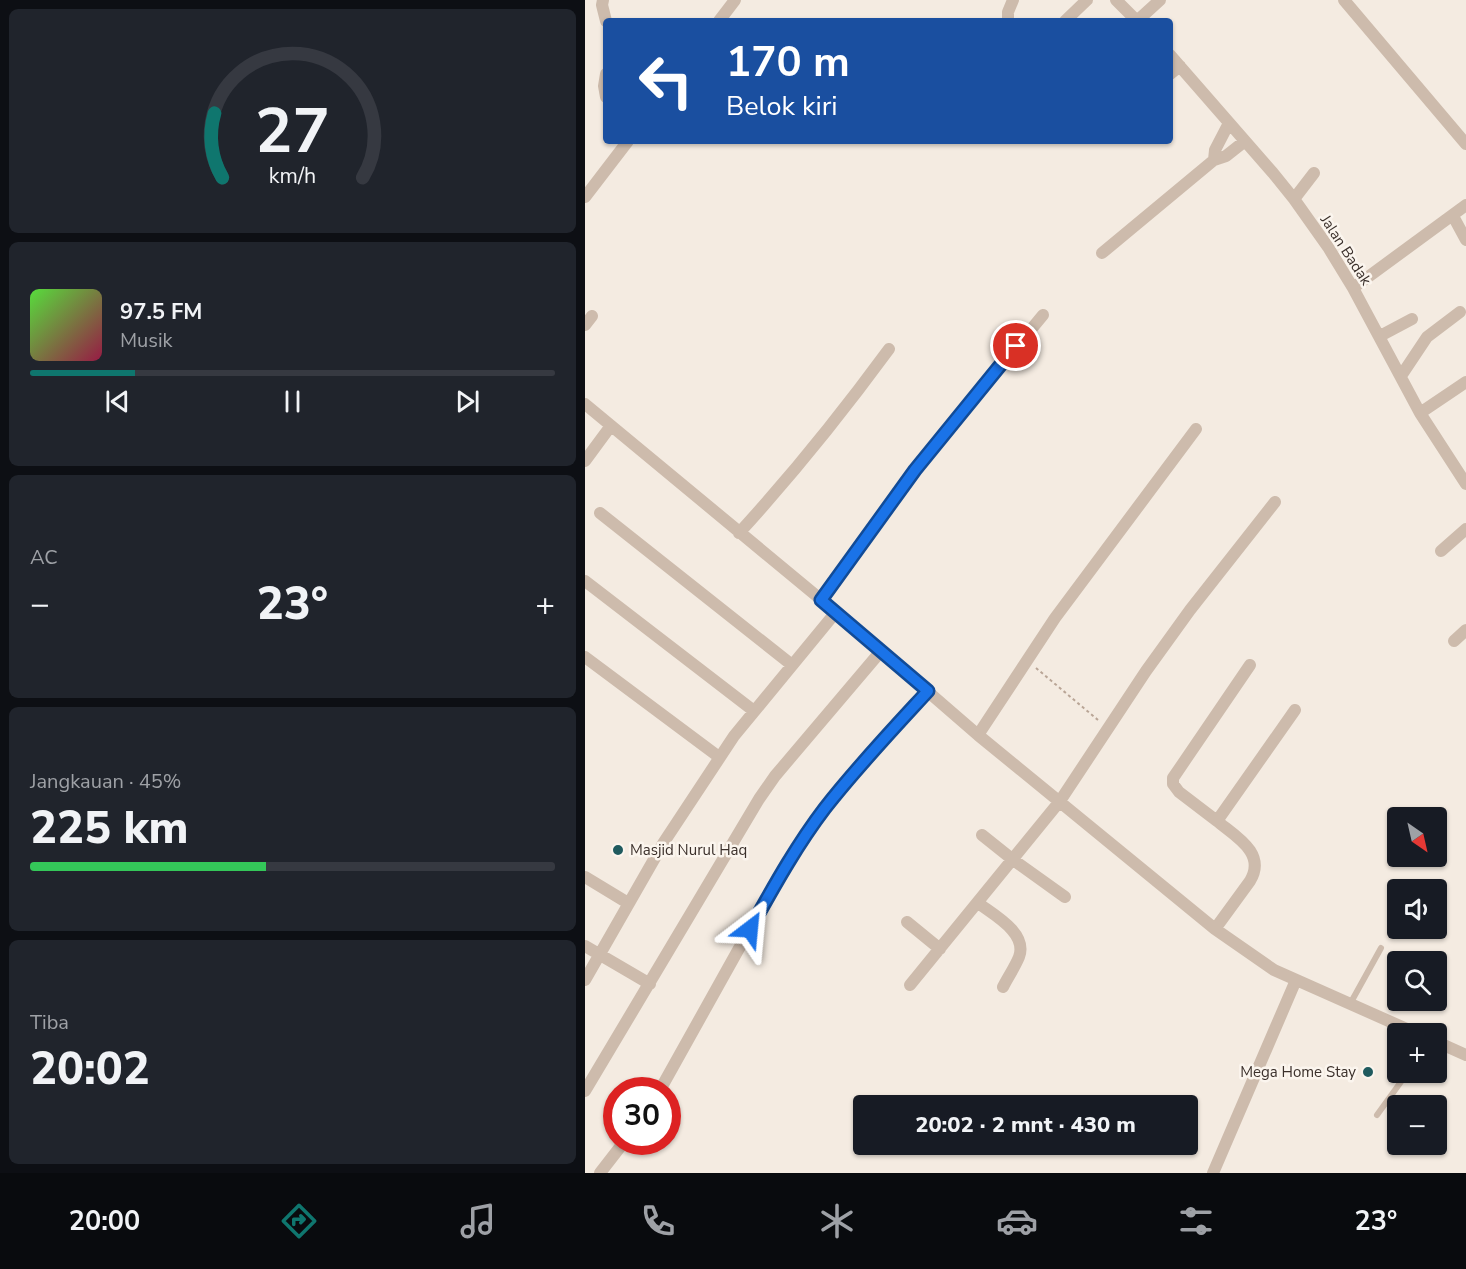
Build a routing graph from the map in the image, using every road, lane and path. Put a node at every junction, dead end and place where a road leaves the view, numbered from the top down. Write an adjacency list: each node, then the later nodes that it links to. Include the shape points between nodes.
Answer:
1 (603, 0): 8 (street)
2 (735, 0): 9 (street)
3 (1013, 0): 10 (street)
4 (1087, 0): 11 (street)
5 (1116, 0): 12 (street)
6 (1160, 0): 13 (street)
7 (1344, 0): 20 (street)
8 (605, 18)
9 (721, 18)
10 (1008, 18)
11 (1068, 18)
12 (1134, 18)
13 (1140, 18)
14 (1173, 58): 15 (street, Jalan Badak)
15 (1180, 66): 16 (street); 17 (street, Jalan Badak)
16 (1173, 72)
17 (1229, 123): 18 (street, Jalan Badak); 21 (street)
18 (1245, 141): 21 (street); 24 (street, Jalan Badak)
19 (626, 144): 23 (street)
20 (1466, 144)
21 (1214, 160): 28 (street)
22 (1314, 173): 24 (street)
23 (585, 197)
24 (1294, 199): 29 (street, Jalan Badak)
25 (1466, 205): 26 (street)
26 (1453, 216): 27 (street); 29 (street)
27 (1466, 240)
28 (1102, 253)
29 (1353, 288): 33 (street, Jalan Badak)
30 (1460, 312): 35 (street, via 1427,338)
31 (1043, 315): 49 (street, via 915,470)
32 (1412, 319): 33 (street)
33 (1380, 336): 35 (street, Jalan Badak)
34 (889, 349): 46 (street, via 831,427)
35 (1401, 376): 38 (street, Jalan Badak)
36 (1466, 382): 38 (street)
37 (585, 404): 39 (street)
38 (1420, 413): 42 (street, Jalan Badak)
39 (610, 427): 41 (street); 46 (street)
40 (1196, 429): 55 (street, via 1096,560)
41 (585, 461)
42 (1466, 484)
43 (1275, 502): 61 (street, via 1190,610)
44 (600, 513): 56 (street)
45 (1466, 530): 47 (street)
46 (739, 533): 49 (street)
47 (1441, 551)
48 (585, 581): 60 (street)
49 (821, 600): 50 (street)
50 (836, 612): 53 (street); 56 (street)
51 (1466, 630): 52 (street)
52 (1454, 641)
53 (881, 651): 58 (street); 80 (street, via 775,776)
54 (585, 657): 63 (street)
55 (1027, 660): 61 (path); 62 (street)
56 (792, 665): 60 (street)
57 (1250, 665): 65 (street, via 1173,778 1179,792)
58 (928, 691): 62 (street); 87 (street, via 823,810 780,874)
59 (1295, 710): 65 (street)
60 (754, 711): 63 (street)
61 (1108, 729): 64 (street)
62 (978, 735): 64 (street)
63 (719, 758): 70 (street)
64 (1060, 801): 67 (street); 73 (street)
65 (1217, 821): 73 (street, via 1248,847 1256,866 1250,881)
66 (982, 835): 67 (street)
67 (1012, 859): 69 (street); 71 (street)
68 (585, 877): 70 (street)
69 (1065, 897)
70 (629, 903): 77 (street)
71 (978, 903): 76 (street); 82 (street, via 1015,932 1020,944 1020,955)
72 (907, 922): 76 (street)
73 (1215, 929): 79 (street, via 1266,965)
74 (585, 946): 77 (street)
75 (1381, 948): 83 (lane)
76 (941, 949): 81 (street)
77 (599, 955): 78 (street); 80 (street)
78 (585, 980)
79 (1296, 980): 83 (street); 93 (street)
80 (650, 984): 89 (street)
81 (910, 985)
82 (1003, 987)
83 (1350, 1004): 84 (street)
84 (1393, 1023)
85 (1447, 1046): 86 (street)
86 (1466, 1054)
87 (667, 1077)
88 (1400, 1083): 90 (lane)
89 (585, 1091)
90 (1377, 1115)
91 (614, 1155): 92 (street)
92 (600, 1173)
93 (1213, 1173)

